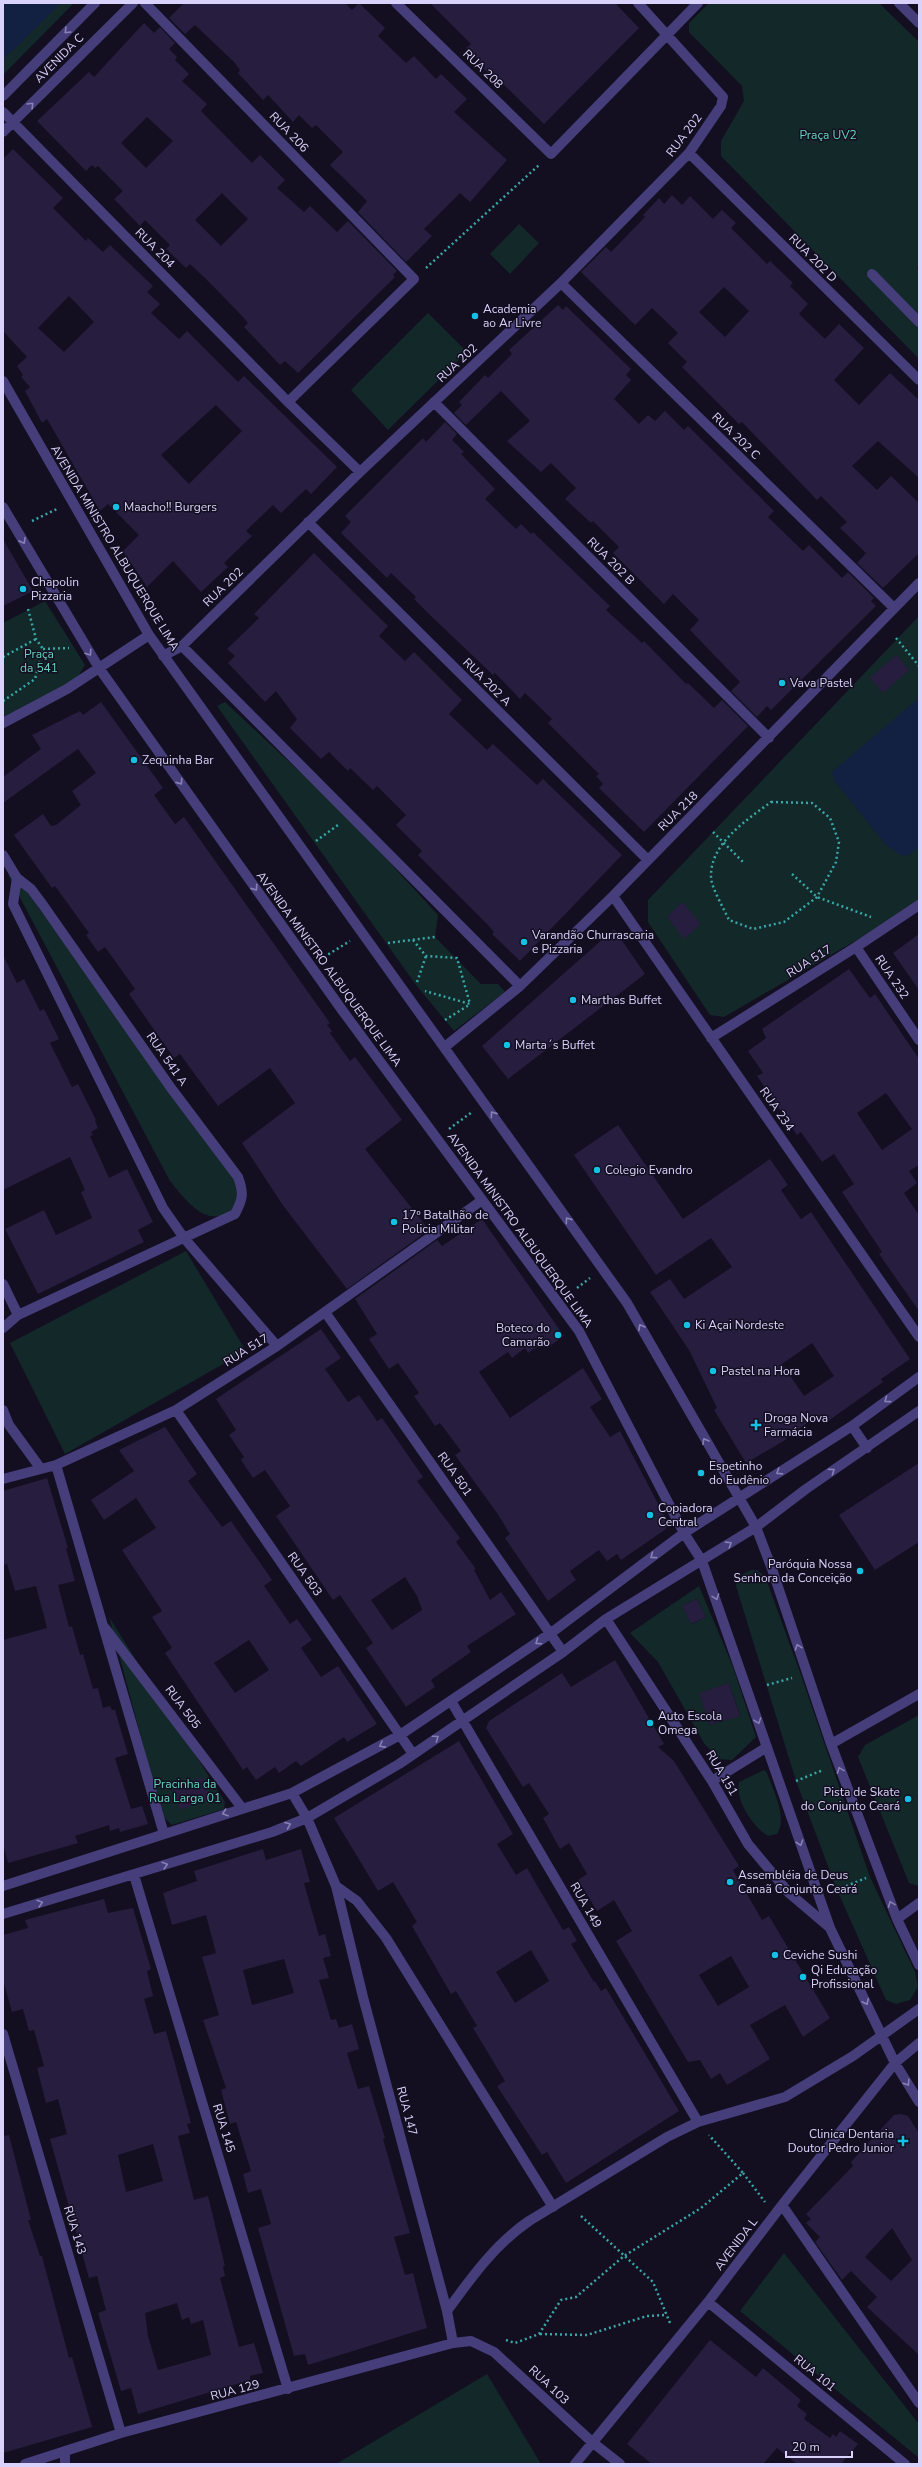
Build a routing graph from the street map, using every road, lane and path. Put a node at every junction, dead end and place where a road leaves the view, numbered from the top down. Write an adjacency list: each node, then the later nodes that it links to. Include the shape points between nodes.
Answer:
1 (95, 3): 10 (street, AVENIDA C, one-way to 10)
2 (133, 3): 12 (street, AVENIDA C, one-way to 2)
3 (145, 3): 17 (street, RUA 206)
4 (396, 3): 15 (street, RUA 208)
5 (638, 3): 9 (street)
6 (698, 3): 9 (street)
7 (899, 3): 8 (street)
8 (919, 23)
9 (667, 33): 14 (street, RUA 202, via 723,97 721,106); 15 (street)
10 (3, 96)
11 (3, 112): 12 (street, RUA 204)
12 (13, 122): 13 (street, AVENIDA C); 22 (street, RUA 204)
13 (3, 132)
14 (689, 153): 18 (street, RUA 202); 20 (street, RUA 202 D)
15 (551, 154): 17 (path)
16 (872, 274): 19 (street)
17 (414, 279): 22 (street)
18 (561, 283): 23 (street, RUA 202); 30 (street, RUA 202 C)
19 (919, 322)
20 (919, 380)
21 (3, 381): 32 (street, AVENIDA MINISTRO ALBUQUERQUE LIMA)
22 (288, 402): 24 (street, RUA 204)
23 (434, 402): 24 (street, RUA 202); 44 (street, RUA 202 B)
24 (360, 472): 28 (street, RUA 202)
25 (63, 506): 27 (path)
26 (3, 507): 41 (street, AVENIDA MINISTRO ALBUQUERQUE LIMA, one-way to 41)
27 (32, 521)
28 (308, 522): 35 (street, RUA 202); 50 (street, RUA 202 A)
29 (919, 583): 30 (street, RUA 218)
30 (893, 607): 44 (street, RUA 218)
31 (28, 610): 34 (path)
32 (149, 635): 38 (street, AVENIDA MINISTRO ALBUQUERQUE LIMA); 41 (street)
33 (896, 638): 40 (path)
34 (36, 639): 37 (path); 39 (path)
35 (182, 646): 38 (street, RUA 202); 45 (street)
36 (74, 648): 37 (path)
37 (44, 649): 42 (path, via 35,680)
38 (163, 656): 70 (street, AVENIDA MINISTRO ALBUQUERQUE LIMA)
39 (3, 657)
40 (919, 666)
41 (99, 668): 43 (street, via 67,689); 73 (street, AVENIDA MINISTRO ALBUQUERQUE LIMA, one-way to 73, via 351,1023 470,1182)
42 (3, 701)
43 (3, 723)
44 (769, 738): 50 (street, RUA 218)
45 (351, 816): 47 (path); 66 (street)
46 (712, 832): 48 (path)
47 (314, 843)
48 (725, 843): 51 (path); 55 (path, via 714,857 711,878 729,920 753,929 784,922); 55 (path, via 738,826 771,802 812,803 830,818 839,842 836,862)
49 (3, 855): 53 (street, RUA 541 A)
50 (648, 860): 54 (street, RUA 218)
51 (743, 862)
52 (792, 874): 55 (path)
53 (17, 878): 74 (street, via 12,904 163,1208); 74 (street, RUA 541 A, via 31,889 171,1088 238,1177 243,1199 235,1214)
54 (613, 896): 66 (street, RUA 218); 68 (street, RUA 234)
55 (817, 896): 57 (path)
56 (919, 905): 62 (street, RUA 517)
57 (872, 918)
58 (435, 936): 60 (path)
59 (354, 939): 64 (path)
60 (413, 940): 61 (path); 63 (path)
61 (386, 943)
62 (856, 948): 68 (street, RUA 517); 69 (street, RUA 232)
63 (426, 956): 65 (path); 67 (path, via 457,958 470,1004)
64 (324, 957)
65 (416, 985)
66 (520, 986): 70 (street, RUA 218)
67 (419, 989)
68 (711, 1038): 81 (street, RUA 234)
69 (919, 1040)
70 (446, 1046): 92 (street, AVENIDA MINISTRO ALBUQUERQUE LIMA, one-way to 70, via 627,1303)
71 (477, 1109): 72 (path)
72 (449, 1129)
73 (481, 1201): 78 (street, RUA 517); 94 (street, AVENIDA MINISTRO ALBUQUERQUE LIMA, via 579,1331)
74 (184, 1238): 79 (street); 82 (street)
75 (593, 1276): 77 (path)
76 (3, 1284): 79 (street)
77 (577, 1288)
78 (325, 1312): 82 (street, RUA 517); 98 (street, RUA 501)
79 (18, 1315): 80 (street)
80 (3, 1328)
81 (919, 1337)
82 (277, 1346): 85 (street, RUA 517)
83 (919, 1377): 87 (street, one-way to 87)
84 (3, 1410): 90 (street, via 9,1424)
85 (176, 1410): 89 (street, RUA 517); 105 (street, RUA 503)
86 (919, 1411): 88 (street)
87 (852, 1426): 88 (street); 92 (street, one-way to 92)
88 (867, 1448): 93 (street, one-way to 88)
89 (56, 1465): 90 (street, RUA 517); 97 (street, RUA 505)
90 (41, 1469): 91 (street, RUA 517)
91 (3, 1479)
92 (738, 1499): 93 (street, AVENIDA MINISTRO ALBUQUERQUE LIMA); 94 (street)
93 (756, 1527): 95 (street, one-way to 93); 106 (street, AVENIDA MINISTRO ALBUQUERQUE LIMA, one-way to 93)
94 (684, 1533): 95 (street, AVENIDA MINISTRO ALBUQUERQUE LIMA); 98 (street, one-way to 98)
95 (702, 1561): 96 (street); 107 (street, AVENIDA MINISTRO ALBUQUERQUE LIMA, one-way to 107)
96 (606, 1619): 99 (street); 110 (street, RUA 151)
97 (102, 1623): 113 (street, RUA 505); 115 (street, RUA 505)
98 (551, 1633): 99 (street, RUA 501); 103 (street, one-way to 103)
99 (563, 1652): 104 (street)
100 (795, 1677): 101 (path)
101 (767, 1685)
102 (919, 1694): 106 (street)
103 (451, 1701): 104 (street, RUA 149); 105 (street)
104 (462, 1720): 108 (street, one-way to 104); 132 (street, RUA 149)
105 (400, 1735): 108 (street, RUA 503); 112 (street, one-way to 112)
106 (831, 1744): 123 (street, AVENIDA MINISTRO ALBUQUERQUE LIMA, one-way to 106)
107 (767, 1747): 110 (street); 124 (street, AVENIDA MINISTRO ALBUQUERQUE LIMA, one-way to 124)
108 (413, 1754): 114 (street)
109 (824, 1770): 111 (path)
110 (712, 1781): 124 (street, RUA 151, via 748,1844 789,1893)
111 (796, 1781)
112 (292, 1793): 113 (street); 114 (street, RUA 147)
113 (242, 1808): 115 (street, one-way to 115)
114 (307, 1818): 116 (street, one-way to 114, via 272,1832); 119 (street, RUA 147)
115 (164, 1834): 118 (street)
116 (134, 1875): 122 (street, one-way to 116); 146 (street, RUA 145)
117 (870, 1877): 120 (path)
118 (3, 1886)
119 (336, 1886): 136 (street, via 357,1901 386,1938); 140 (street, RUA 147, via 365,2005)
120 (837, 1890)
121 (919, 1903): 123 (street)
122 (3, 1914)
123 (897, 1919): 125 (street, AVENIDA MINISTRO ALBUQUERQUE LIMA)
124 (830, 1928): 128 (street, AVENIDA MINISTRO ALBUQUERQUE LIMA, one-way to 128)
125 (919, 1965)
126 (919, 2009): 128 (street)
127 (3, 2034): 148 (street, RUA 143)
128 (883, 2035): 130 (street, AVENIDA MINISTRO ALBUQUERQUE LIMA); 132 (street, via 785,2096)
129 (919, 2042): 130 (street, AVENIDA L)
130 (895, 2063): 131 (street, AVENIDA MINISTRO ALBUQUERQUE LIMA, one-way to 131); 135 (street, AVENIDA L)
131 (919, 2102)
132 (698, 2122): 133 (path); 136 (street, via 667,2137)
133 (743, 2174): 134 (path); 138 (path, via 701,2208)
134 (768, 2205)
135 (782, 2205): 139 (street, AVENIDA L); 147 (street)
136 (553, 2207): 140 (street, via 514,2231 478,2270)
137 (581, 2216): 138 (path)
138 (624, 2256): 141 (path, via 653,2282); 143 (path, via 576,2297 561,2300)
139 (708, 2302): 149 (street, AVENIDA L); 155 (street, RUA 101)
140 (447, 2311): 145 (street, RUA 147)
141 (666, 2315): 142 (path); 143 (path, via 647,2316 587,2335)
142 (673, 2328)
143 (539, 2334): 144 (path, via 515,2344)
144 (500, 2337)
145 (453, 2343): 146 (street, RUA 129); 149 (street, RUA 103, via 471,2341 494,2352)
146 (288, 2389): 148 (street, RUA 129)
147 (919, 2403)
148 (121, 2433): 150 (street, RUA 129)
149 (592, 2442): 153 (street, AVENIDA L); 154 (street, RUA 103)
150 (65, 2451): 151 (street, RUA 129); 152 (street)
151 (25, 2464)
152 (65, 2464)
153 (575, 2464)
154 (620, 2464)
155 (905, 2464)

